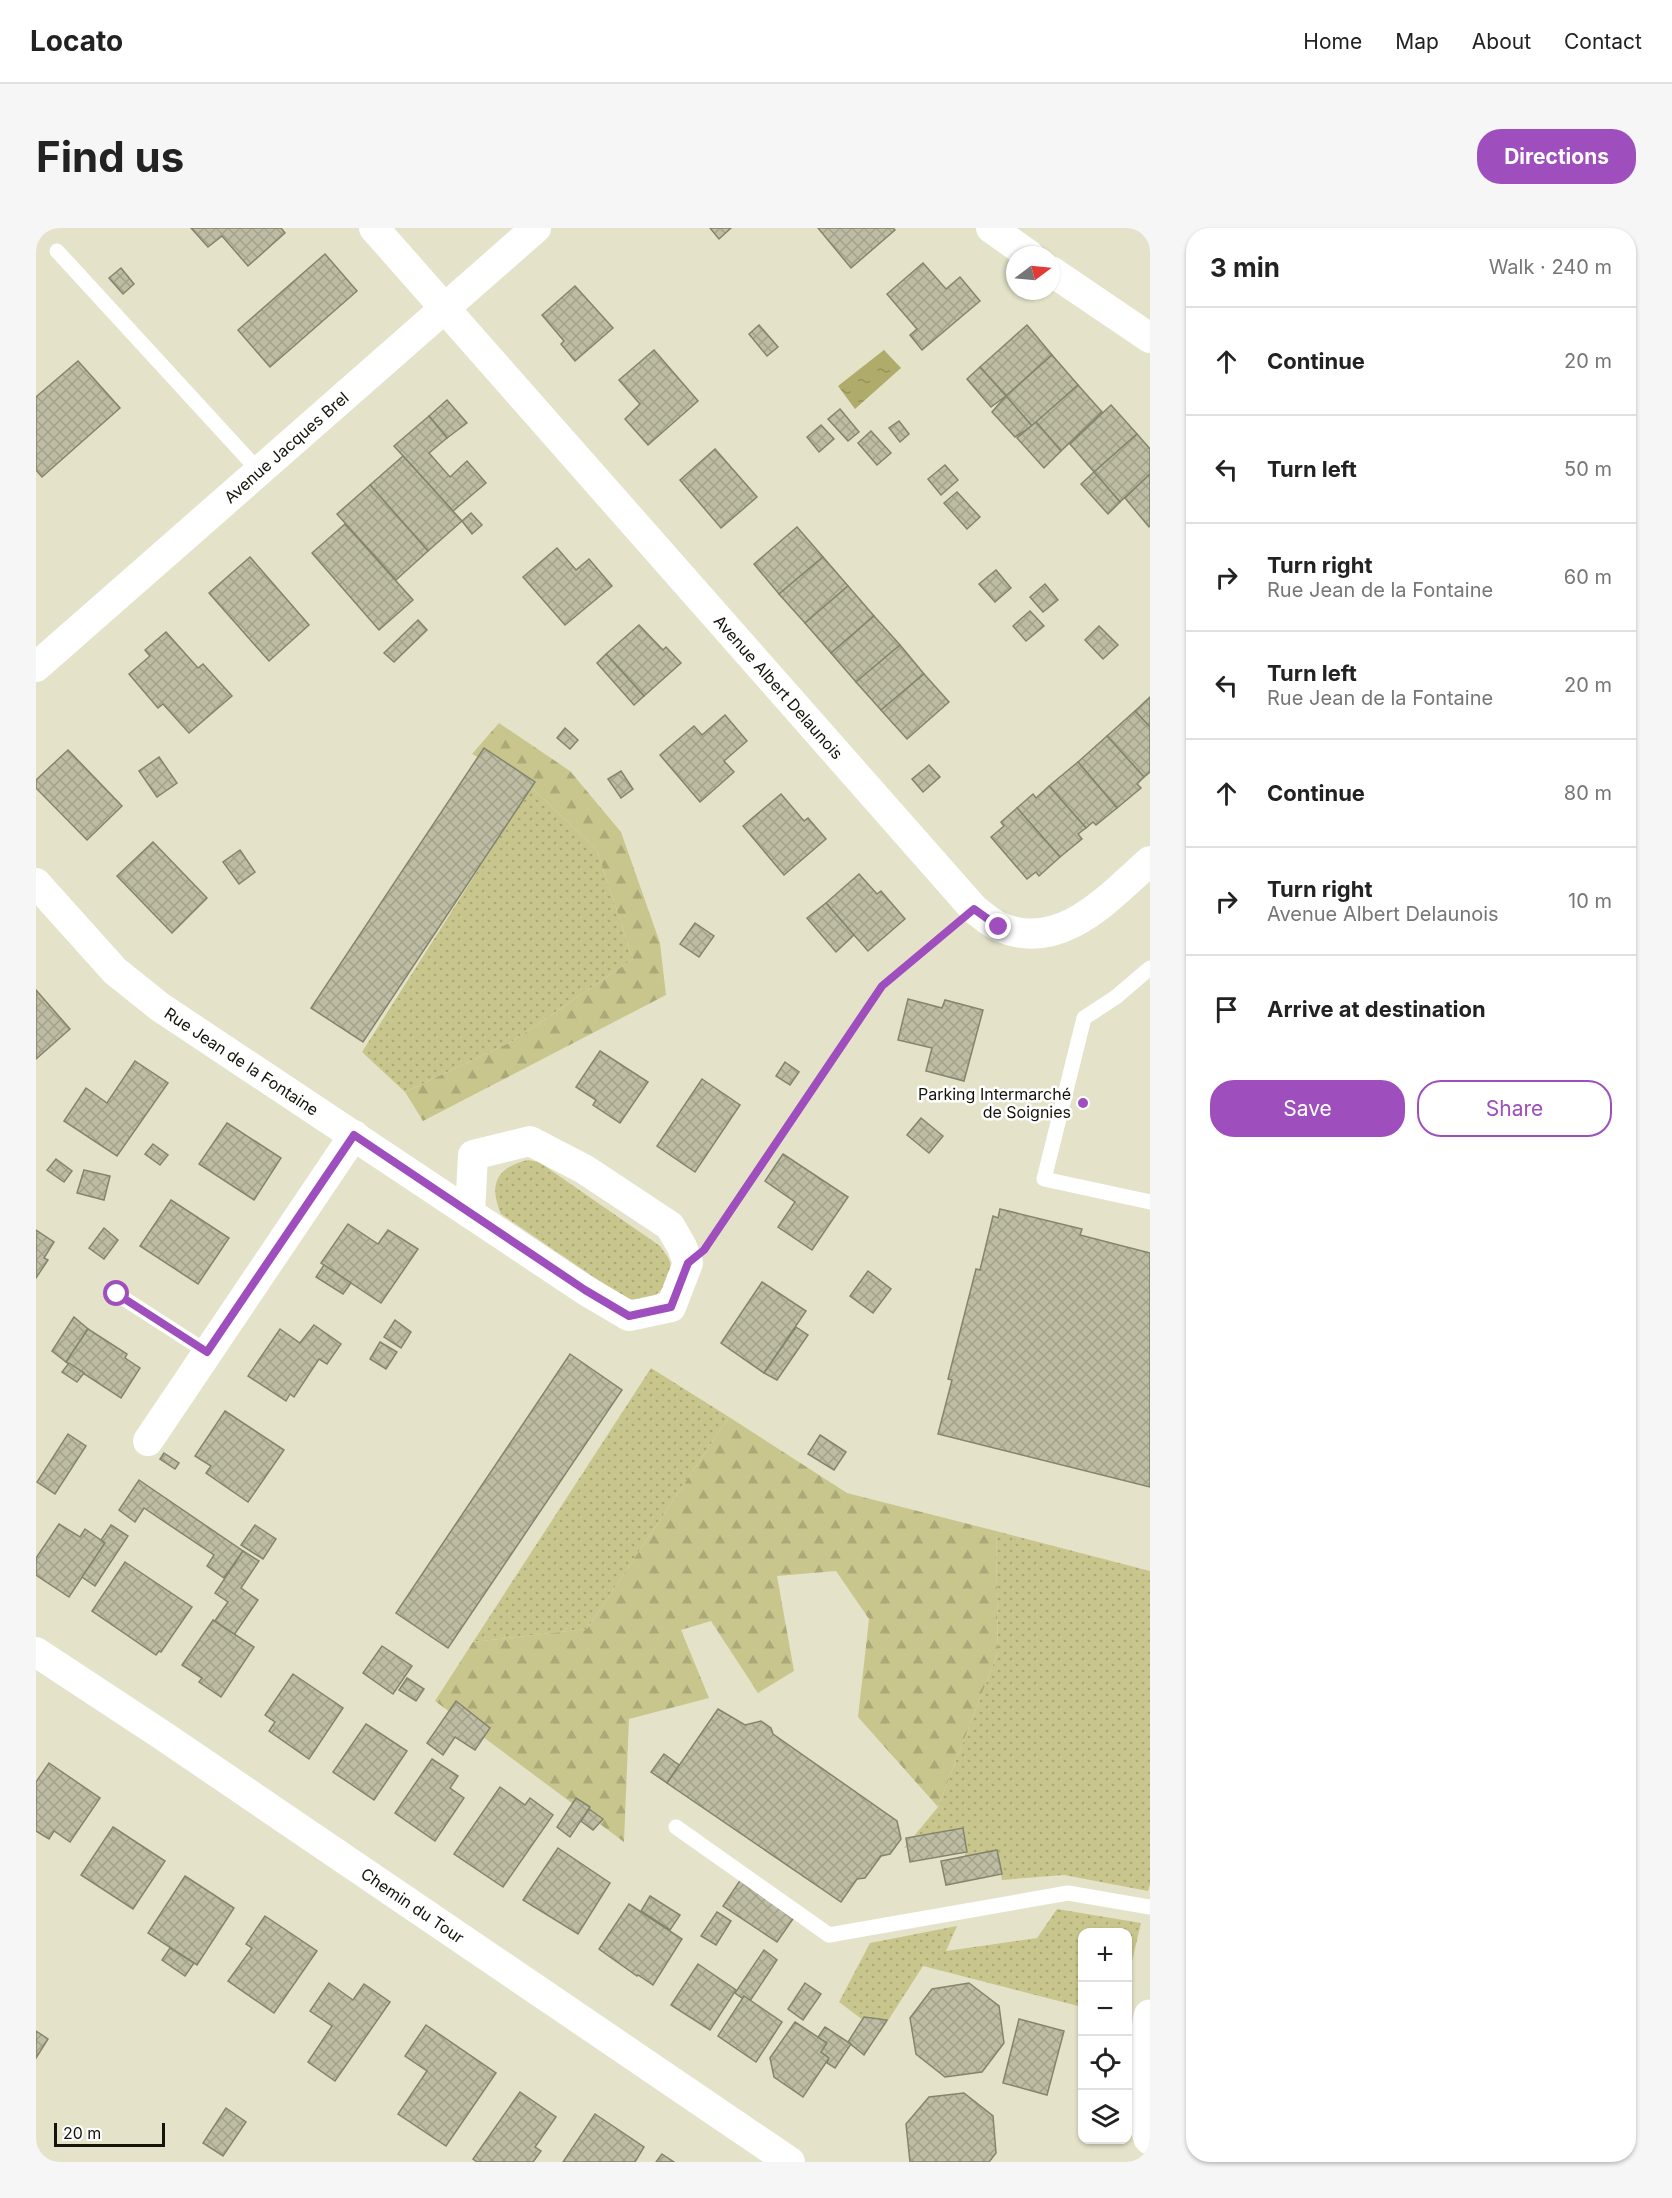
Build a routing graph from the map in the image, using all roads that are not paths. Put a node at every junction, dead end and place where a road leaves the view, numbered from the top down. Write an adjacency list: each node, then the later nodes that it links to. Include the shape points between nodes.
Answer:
1 (375, 228): 7 (street, Avenue Albert Delaunois)
2 (536, 228): 7 (street, Avenue Jacques Brel)
3 (991, 228): 4 (street)
4 (1016, 246)
5 (57, 251): 9 (lane)
6 (1060, 277): 8 (street)
7 (445, 309): 9 (street, Avenue Jacques Brel); 11 (street, Avenue Albert Delaunois, via 974,909 999,927 1029,936 1057,930 1085,918)
8 (1150, 338)
9 (259, 471): 10 (street, Avenue Jacques Brel)
10 (36, 667)
11 (1150, 861)
12 (36, 883): 14 (street, Rue Jean de la Fontaine, via 115,971 159,1006)
13 (1150, 968): 15 (lane, via 1084,1018 1044,1179)
14 (354, 1135): 16 (street, Rue Jean de la Fontaine); 18 (street)
15 (1150, 1202)
16 (470, 1213): 16 (street, Rue Jean de la Fontaine, via 473,1155 530,1141 584,1169 670,1226 688,1263 671,1307 629,1316)
17 (117, 1294): 18 (lane)
18 (207, 1352): 19 (street)
19 (148, 1441)
20 (36, 1652): 25 (street, Chemin du Tour)
21 (676, 1827): 22 (lane, via 829,1935 1068,1893)
22 (1150, 1907)
23 (1150, 2016): 24 (main road, via 1138,2097)
24 (1150, 2138)
25 (790, 2162)

